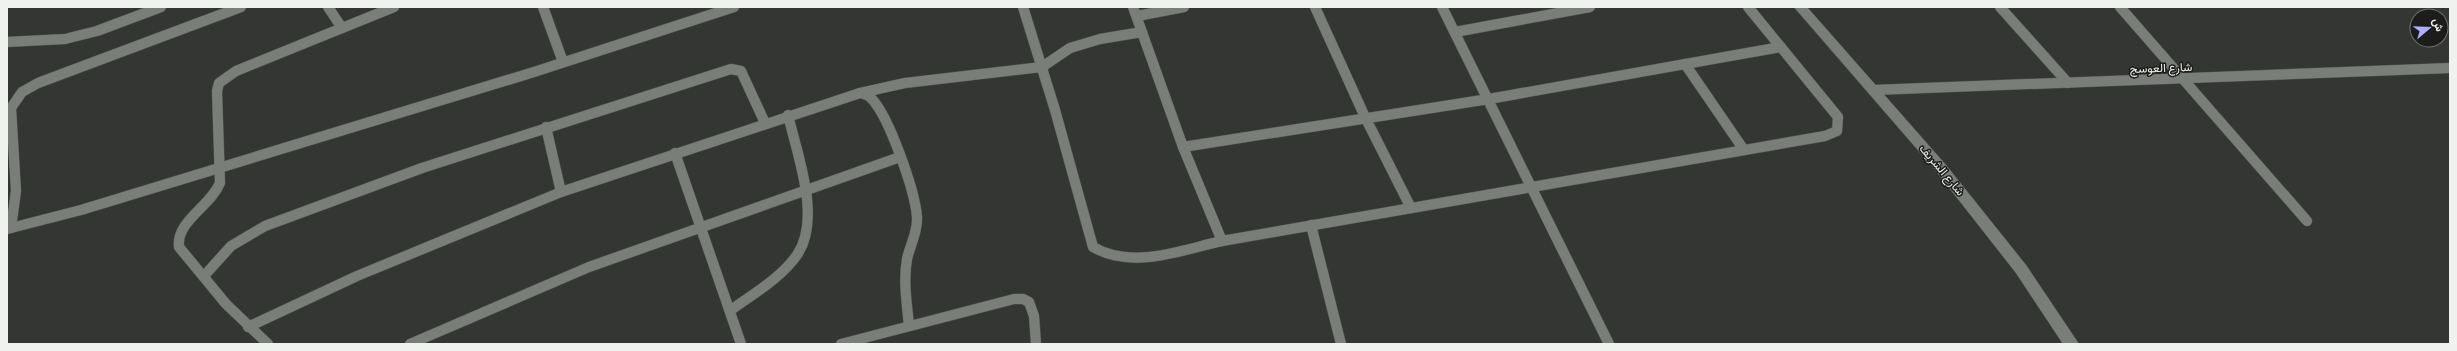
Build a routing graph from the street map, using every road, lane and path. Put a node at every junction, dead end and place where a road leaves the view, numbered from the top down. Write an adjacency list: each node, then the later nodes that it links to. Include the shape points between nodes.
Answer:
1 (161, 7): 20 (street, via 97,31 65,39)
2 (242, 7): 47 (street, via 38,83 15,96 11,108 16,191)
3 (328, 7): 17 (street)
4 (394, 7): 17 (street)
5 (1023, 7): 24 (street)
6 (1184, 7): 16 (street)
7 (1315, 7): 32 (street)
8 (1442, 7): 19 (street)
9 (1590, 7): 19 (street)
10 (1748, 7): 21 (street)
11 (1800, 7): 28 (main road, شارع الشريف)
12 (2000, 7): 27 (street)
13 (2120, 7): 26 (street)
14 (546, 8): 22 (street)
15 (737, 8): 22 (street)
16 (1135, 11): 18 (street)
17 (342, 28): 39 (street, via 236,71 219,83 217,92)
18 (1142, 32): 24 (street, via 1100,39 1070,48); 35 (street)
19 (1455, 32): 30 (street)
20 (7, 42)
21 (1781, 47): 23 (street); 36 (street, via 1838,117 1839,126 1837,131 1825,136)
22 (563, 62): 39 (street)
23 (1684, 64): 30 (street); 36 (street)
24 (1042, 68): 29 (street, via 906,83); 48 (street, via 1093,247 1108,257 1137,258)
25 (2450, 68): 26 (street, شارع العوسج)
26 (2185, 79): 27 (street, شارع العوسج); 44 (street)
27 (2068, 83): 28 (street, شارع العوسج)
28 (1873, 90): 60 (main road, شارع الشريف, via 1941,168 2021,269)
29 (860, 93): 31 (street); 38 (street, via 870,97 879,109)
30 (1489, 99): 32 (street); 40 (street)
31 (788, 115): 33 (street); 41 (street)
32 (1365, 117): 35 (street); 43 (street)
33 (765, 123): 34 (street, via 741,71 731,68); 37 (street)
34 (546, 127): 42 (street); 49 (street, via 422,168 260,228 226,249)
35 (1183, 147): 48 (street)
36 (1744, 150): 40 (street)
37 (675, 153): 42 (street); 46 (street)
38 (900, 157): 41 (street); 51 (street, via 916,206 917,218 907,260)
39 (221, 166): 47 (street, via 81,210); 49 (street, via 216,195 186,224 178,237 179,247)
40 (1532, 187): 43 (street); 59 (street)
41 (805, 190): 46 (street); 50 (street, via 809,213 808,228 797,254 754,294)
42 (561, 192): 52 (street, via 357,276)
43 (1411, 208): 45 (street)
44 (2307, 221)
45 (1312, 225): 48 (street); 58 (street)
46 (702, 226): 50 (street); 54 (street, via 589,267)
47 (9, 229)
48 (1222, 241)
49 (204, 276): 52 (street)
50 (732, 310): 55 (street)
51 (909, 326): 56 (street); 57 (street, via 1014,299 1023,299 1029,302 1034,316)
52 (248, 327): 53 (street)
53 (268, 344)
54 (410, 344)
55 (741, 344)
56 (840, 344)
57 (1036, 344)
58 (1341, 344)
59 (1609, 344)
60 (2071, 344)

